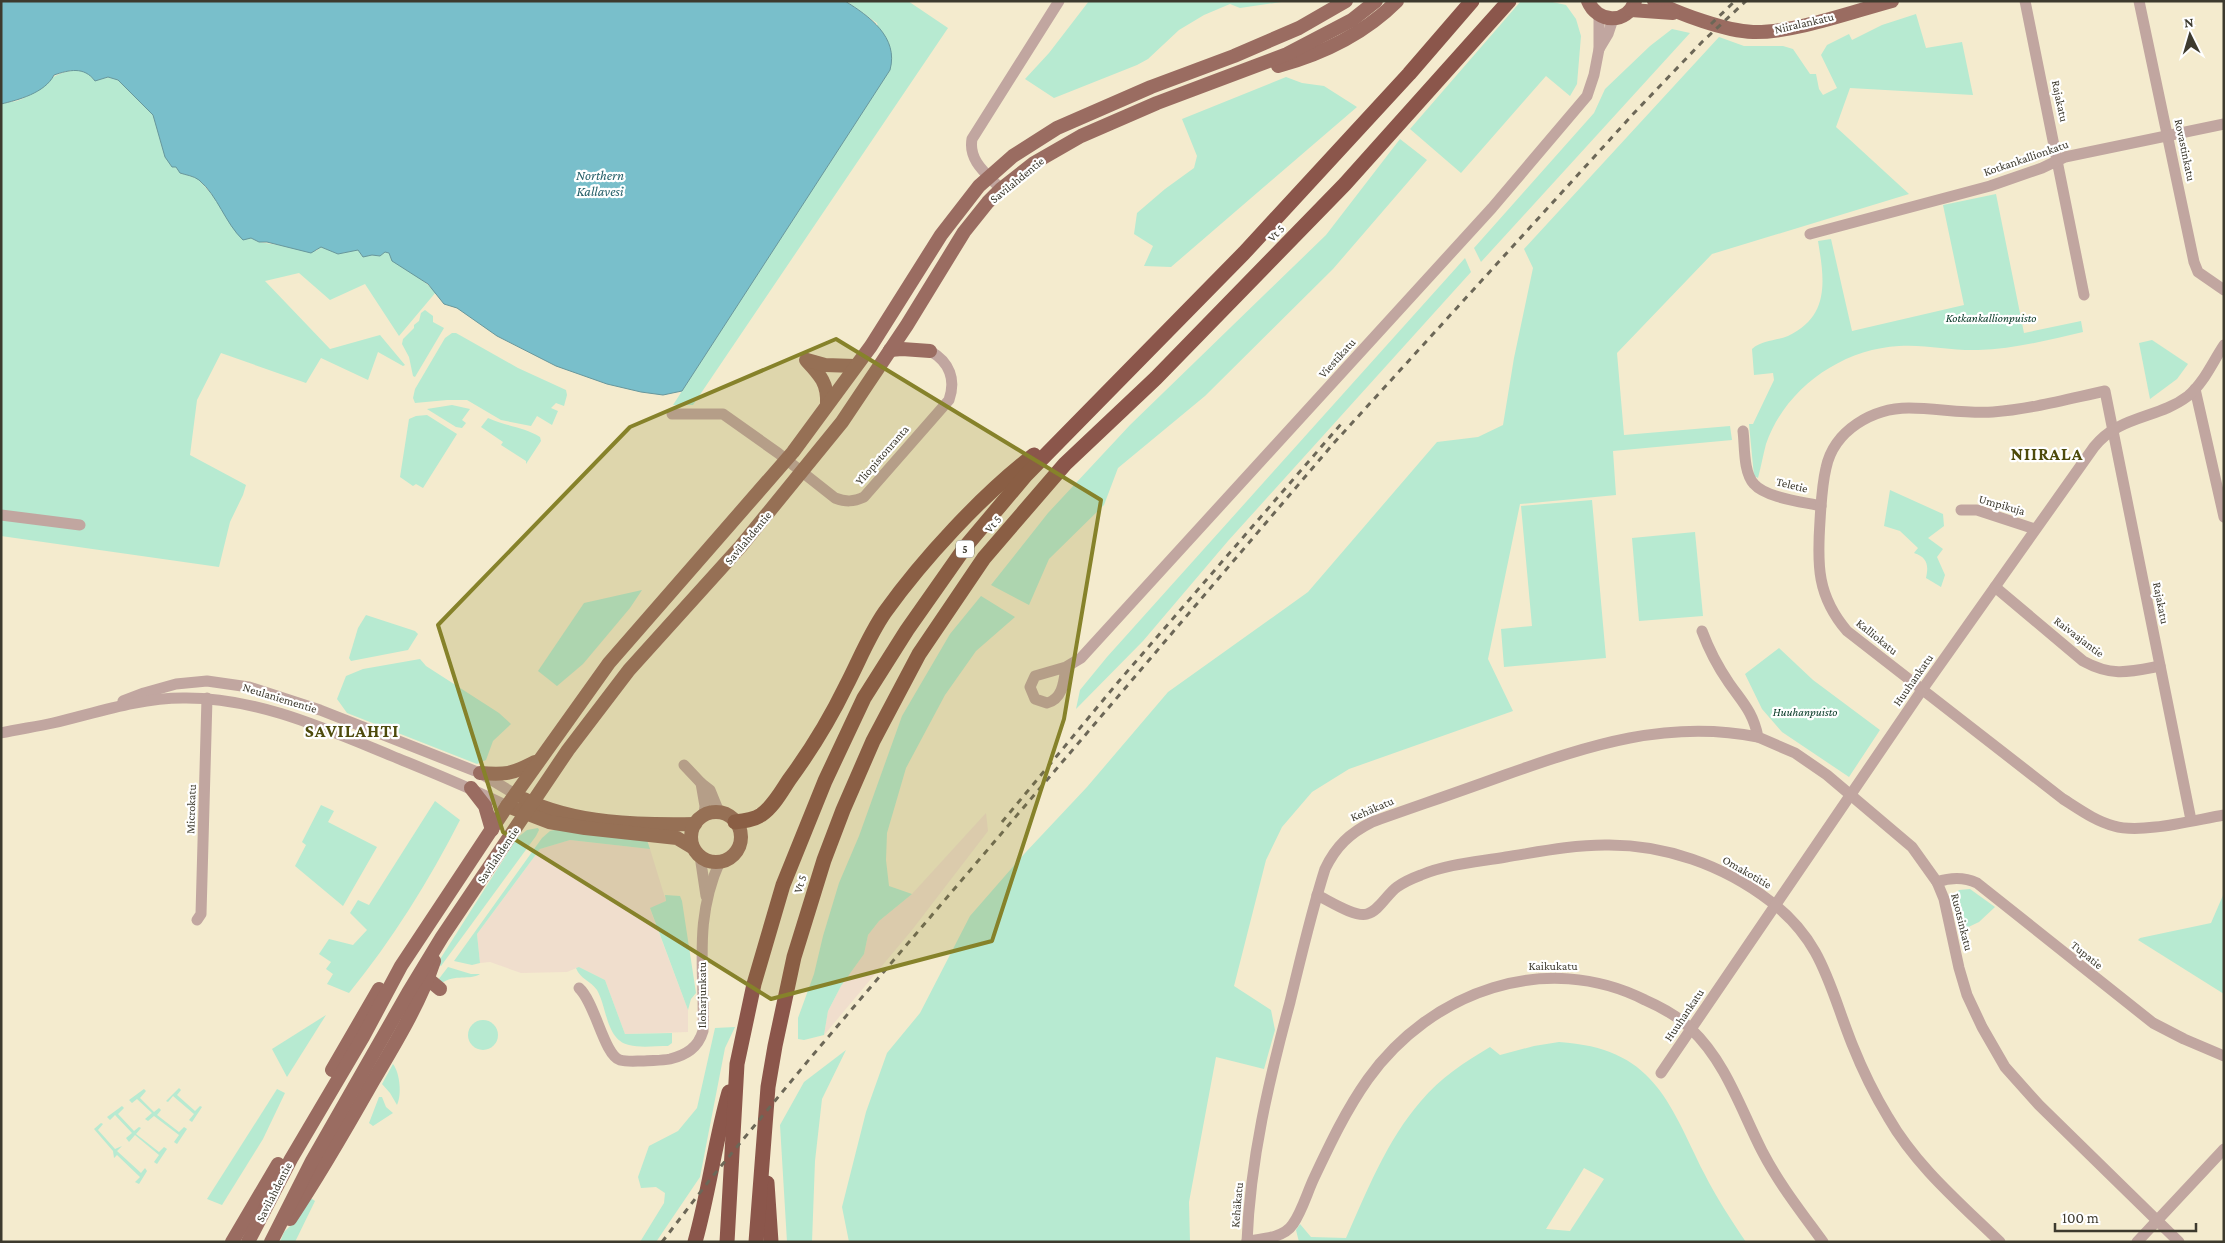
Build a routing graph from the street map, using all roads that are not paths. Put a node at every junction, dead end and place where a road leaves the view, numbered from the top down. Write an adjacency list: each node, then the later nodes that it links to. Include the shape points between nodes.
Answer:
1 (1059, 1): 22 (street, via 972,139 971,148 977,164)
2 (1376, 1): 16 (main road, Savilahdentie)
3 (1397, 1): 18 (main road, via 1366,28 1340,42 1284,64)
4 (1588, 1): 13 (main road)
5 (1654, 1): 14 (main road, Niiralankatu)
6 (1892, 1): 14 (main road, Niiralankatu, via 1789,29 1763,32 1733,29)
7 (2026, 1): 21 (street, Rajakatu)
8 (2140, 1): 20 (street, Rovastinkatu)
9 (1472, 2): 36 (highway, Vt 5 / 5, via 1244,253)
10 (1340, 3): 16 (street); 22 (main road, Savilahdentie, via 1299,28 1057,128 1032,142)
11 (1505, 6): 84 (highway, Vt 5 / 5, via 1344,184 1156,378 1065,464 984,558 919,654 873,741 843,810 794,957)
12 (1633, 6): 14 (main road, Niiralankatu); 15 (main road, via 1622,17)
13 (1599, 15): 15 (main road); 17 (street, Viestikatu)
14 (1686, 15)
15 (1613, 19): 17 (street, Viestikatu)
16 (1352, 20): 18 (main road, Savilahdentie, via 1287,54)
17 (1599, 49): 48 (street, Viestikatu, via 1587,96 1492,208 1081,658)
18 (1203, 86): 23 (main road, Savilahdentie, via 1081,136 1034,163)
19 (2224, 124): 20 (street, Kotkankallionkatu)
20 (2168, 135): 21 (street, Kotkankallionkatu); 25 (street, Rovastinkatu, via 2194,262 2198,272)
21 (2058, 159): 24 (street, Kotkankallionkatu, via 1990,186); 26 (street, Rajakatu)
22 (989, 176): 23 (street); 31 (main road, Savilahdentie, via 941,235)
23 (1001, 189): 27 (main road, Savilahdentie, via 964,232)
24 (1810, 234)
25 (2224, 290)
26 (2084, 295)
27 (907, 324): 29 (main road, Savilahdentie); 30 (main road, via 910,336)
28 (2224, 344): 32 (street, Huuhankatu)
29 (890, 350): 30 (main road); 61 (main road, Savilahdentie, via 842,422 808,465 741,546 629,670)
30 (930, 351): 35 (street, Yliopistonranta, via 945,361 952,376 953,389 949,400 864,497 855,501 835,498 723,414)
31 (855, 366): 34 (main road, Savilahdentie); 34 (main road, via 825,365 806,360 825,385)
32 (2195, 389): 37 (street, Huuhankatu, via 2168,408); 42 (street)
33 (2105, 391): 37 (street, Rajakatu); 39 (street, Kalliokatu, via 1991,412 1909,408 1870,416 1853,426 1833,450 1825,468)
34 (827, 404): 54 (main road, Savilahdentie, via 775,475 609,663)
35 (672, 414)
36 (1078, 421): 66 (highway, via 997,487 931,556 885,613 835,708 770,808 760,816); 82 (highway, Vt 5 / 5, via 1026,475 966,546 864,698 825,781 783,885 754,984)
37 (2112, 429): 44 (street, Huuhankatu, via 2094,447); 47 (street, Rajakatu)
38 (1743, 431): 39 (street, Teletie, via 1748,469 1754,484 1767,493)
39 (1821, 506): 49 (street, Kalliokatu, via 1819,577 1824,596 1853,637)
40 (1961, 510): 44 (street, Umpikuja, via 1976,510)
41 (1, 515): 43 (street)
42 (2224, 517)
43 (80, 525)
44 (2035, 529): 45 (street, Huuhankatu)
45 (1995, 587): 47 (street, Raivaajantie, via 2083,661 2098,669 2130,672); 49 (street, Huuhankatu)
46 (1702, 631): 53 (street, via 1716,661 1751,711)
47 (2160, 666): 65 (street, Rajakatu)
48 (1066, 667)
49 (1922, 690): 59 (street, Huuhankatu); 65 (street, Kalliokatu, via 2063,799 2100,822 2133,829)
50 (207, 698): 51 (street, Neulaniementie, via 178,698); 58 (street, Neulaniementie, via 231,700 334,732); 74 (street, Microkatu, via 201,914)
51 (103, 709): 52 (street, Neulaniementie); 56 (street, Neulaniementie, via 163,687 207,682 250,687 320,710)
52 (1, 733)
53 (1758, 737): 59 (street, Ruotsinkatu, via 1795,753); 71 (street, Kehäkatu, via 1684,731 1616,739 1381,818 1361,827 1339,845 1325,869)
54 (538, 761): 56 (main road, via 504,775); 60 (main road, Savilahdentie)
55 (684, 765): 57 (street)
56 (480, 773): 60 (street, Neulaniementie)
57 (701, 783): 62 (street, via 711,792); 64 (street, via 705,806)
58 (471, 788): 60 (street, Neulaniementie); 67 (main road, via 485,806)
59 (1852, 794): 70 (street, Ruotsinkatu, via 1903,838); 73 (street, Huuhankatu)
60 (511, 800): 61 (main road, Neulaniementie); 67 (main road, Savilahdentie)
61 (529, 808): 64 (main road, via 628,824); 68 (main road, via 549,822 677,838); 76 (main road, Savilahdentie)
62 (718, 812): 64 (main road); 66 (main road)
63 (2224, 815): 65 (street, Kalliokatu)
64 (699, 819): 68 (main road, via 690,838)
65 (2191, 820)
66 (735, 822): 69 (main road, via 739,828 740,844 731,857)
67 (492, 830): 75 (main road, Savilahdentie)
68 (696, 852): 69 (main road, via 710,862); 72 (street, Iloharjunkatu)
69 (720, 861): 72 (street, Iloharjunkatu)
70 (1937, 882): 81 (street, Tupatie, via 1964,879 1977,883 2153,1023); 86 (street, Ruotsinkatu, via 1967,995 2006,1067 2039,1105)
71 (1317, 895): 73 (street, Omakotitie, via 1351,912 1366,914 1372,912 1396,887 1448,866 1606,845 1646,848 1705,863 1740,880); 88 (street, Kehäkatu, via 1265,1104)
72 (706, 898): 78 (street, Iloharjunkatu, via 702,948 703,1032 693,1049 666,1060 620,1060 611,1053 588,998)
73 (1774, 905): 80 (street, Huuhankatu); 96 (street, Omakotitie, via 1800,929 1821,960 1859,1059 1894,1127 1922,1164)
74 (197, 920)
75 (423, 930): 89 (main road, via 406,948 359,1020); 90 (main road, Savilahdentie, via 291,1159)
76 (442, 936): 77 (main road); 87 (main road, Savilahdentie, via 343,1105)
77 (428, 979): 79 (main road); 87 (main road, via 322,1171)
78 (579, 988)
79 (440, 989)
80 (1691, 1028): 83 (street, Huuhankatu); 88 (street, Kaikukatu, via 1635,995 1580,979 1529,979 1465,998 1402,1042 1370,1077 1340,1125 1293,1225 1282,1234); 95 (street, Kaikukatu, via 1720,1066 1776,1175)
81 (2224, 1056)
82 (737, 1064): 91 (highway, via 720,1125); 92 (highway, Vt 5 / 5)
83 (1661, 1073)
84 (768, 1087): 93 (highway, Vt 5 / 5); 94 (highway, via 767,1183)
85 (2224, 1149): 86 (street)
86 (2157, 1221): 97 (street); 98 (street, Ruotsinkatu)
87 (272, 1240)
88 (1247, 1241)
89 (232, 1242)
90 (248, 1242)
91 (695, 1242)
92 (727, 1242)
93 (756, 1242)
94 (771, 1242)
95 (1823, 1242)
96 (2000, 1242)
97 (2137, 1242)
98 (2178, 1242)

